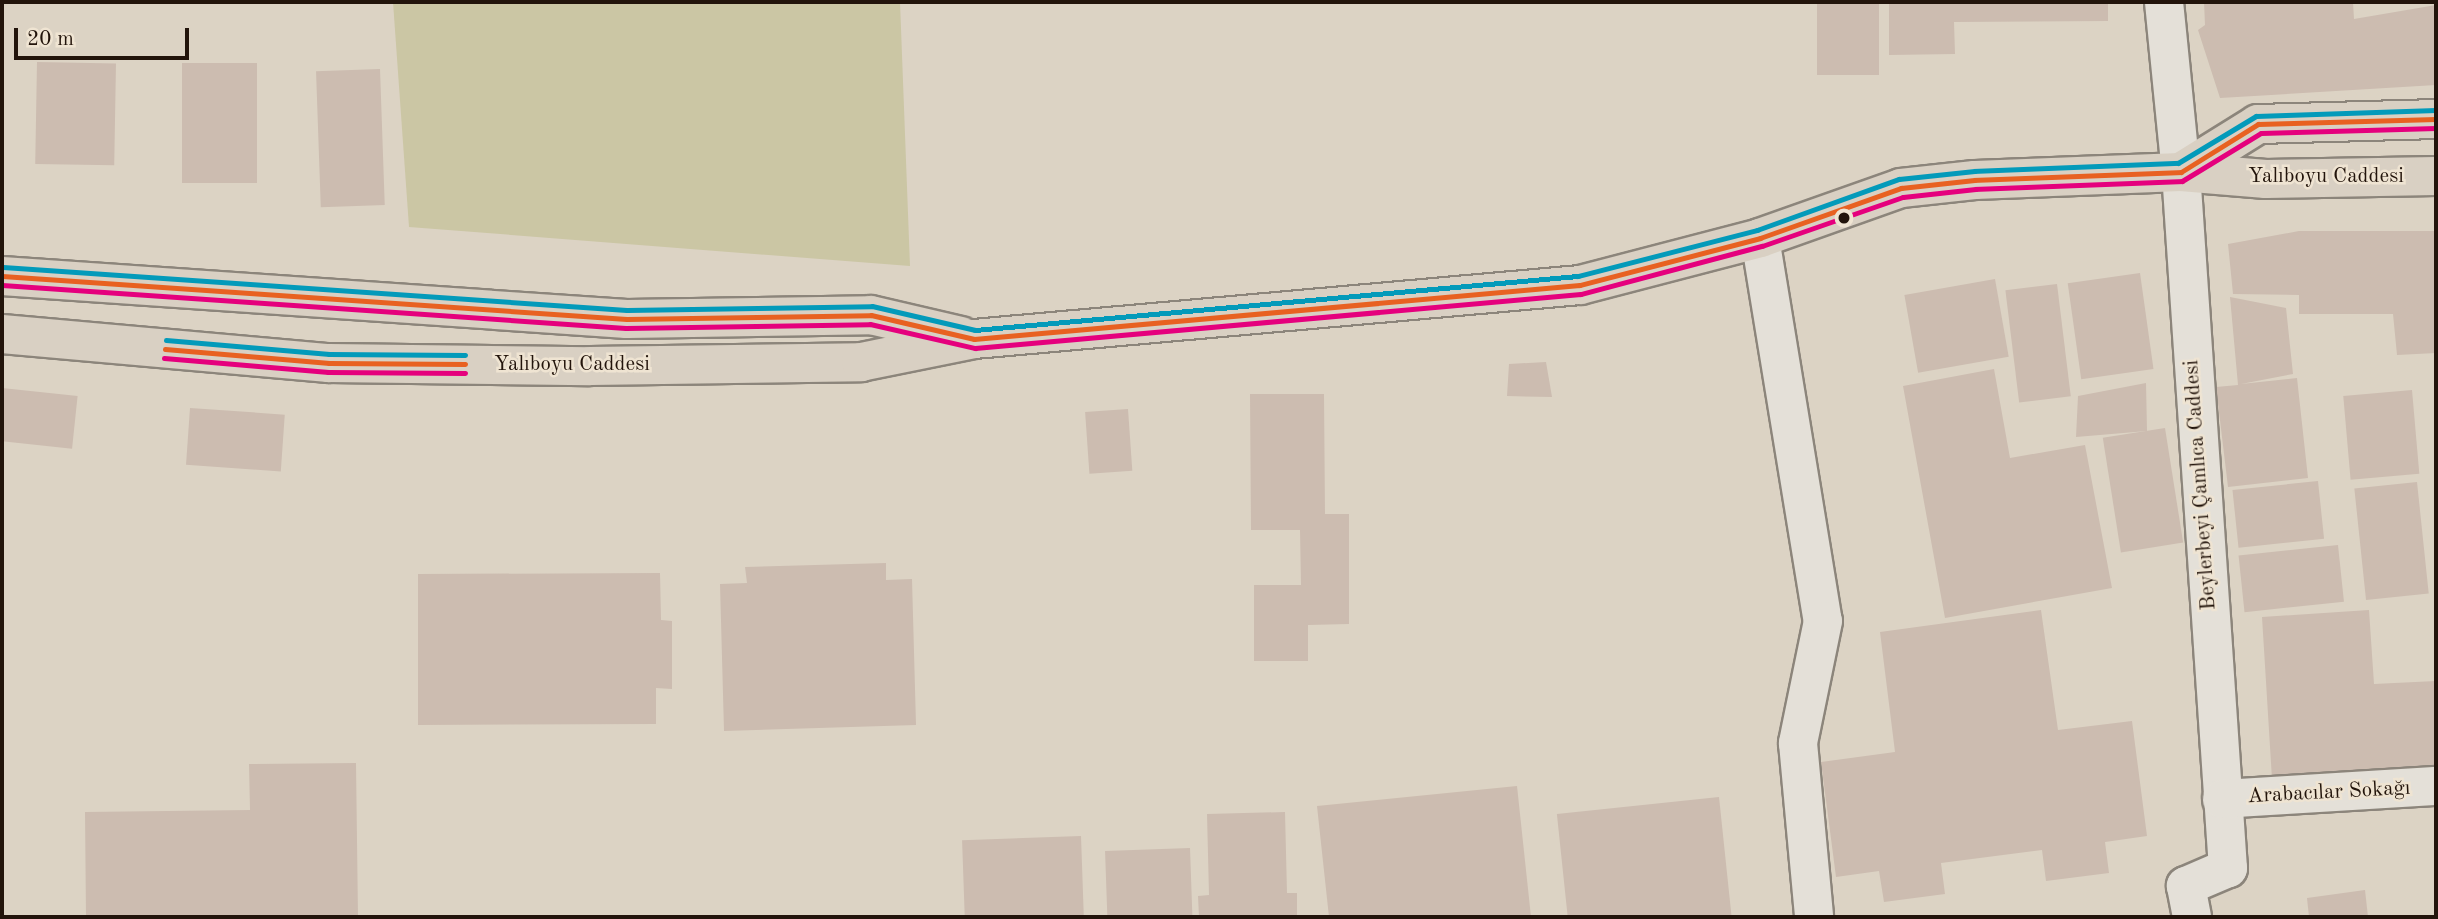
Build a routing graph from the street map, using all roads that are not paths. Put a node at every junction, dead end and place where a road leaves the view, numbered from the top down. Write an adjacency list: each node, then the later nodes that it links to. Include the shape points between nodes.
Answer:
1 (2164, 2): 3 (street, Beylerbeyi Çamlıca Caddesi)
2 (2436, 119): 3 (main road, via 2258,124)
3 (2181, 172): 4 (main road, Yalıboyu Caddesi, via 2266,179); 5 (main road, Yalıboyu Caddesi, via 1975,180 1901,188); 10 (street, Beylerbeyi Çamlıca Caddesi)
4 (2436, 176)
5 (1760, 238): 8 (main road, Yalıboyu Caddesi, via 1580,285); 11 (street, via 1823,621 1798,743)
6 (2, 276): 8 (main road, Yalıboyu Caddesi, via 627,319 871,316)
7 (2, 334): 8 (main road, Yalıboyu Caddesi, via 329,363 590,366 861,362)
8 (974, 339)
9 (2436, 786): 10 (street, Arabacılar Sokağı)
10 (2222, 799): 12 (street, Beylerbeyi Çamlıca Caddesi, via 2228,868 2186,886)
11 (1814, 917)
12 (2193, 917)

